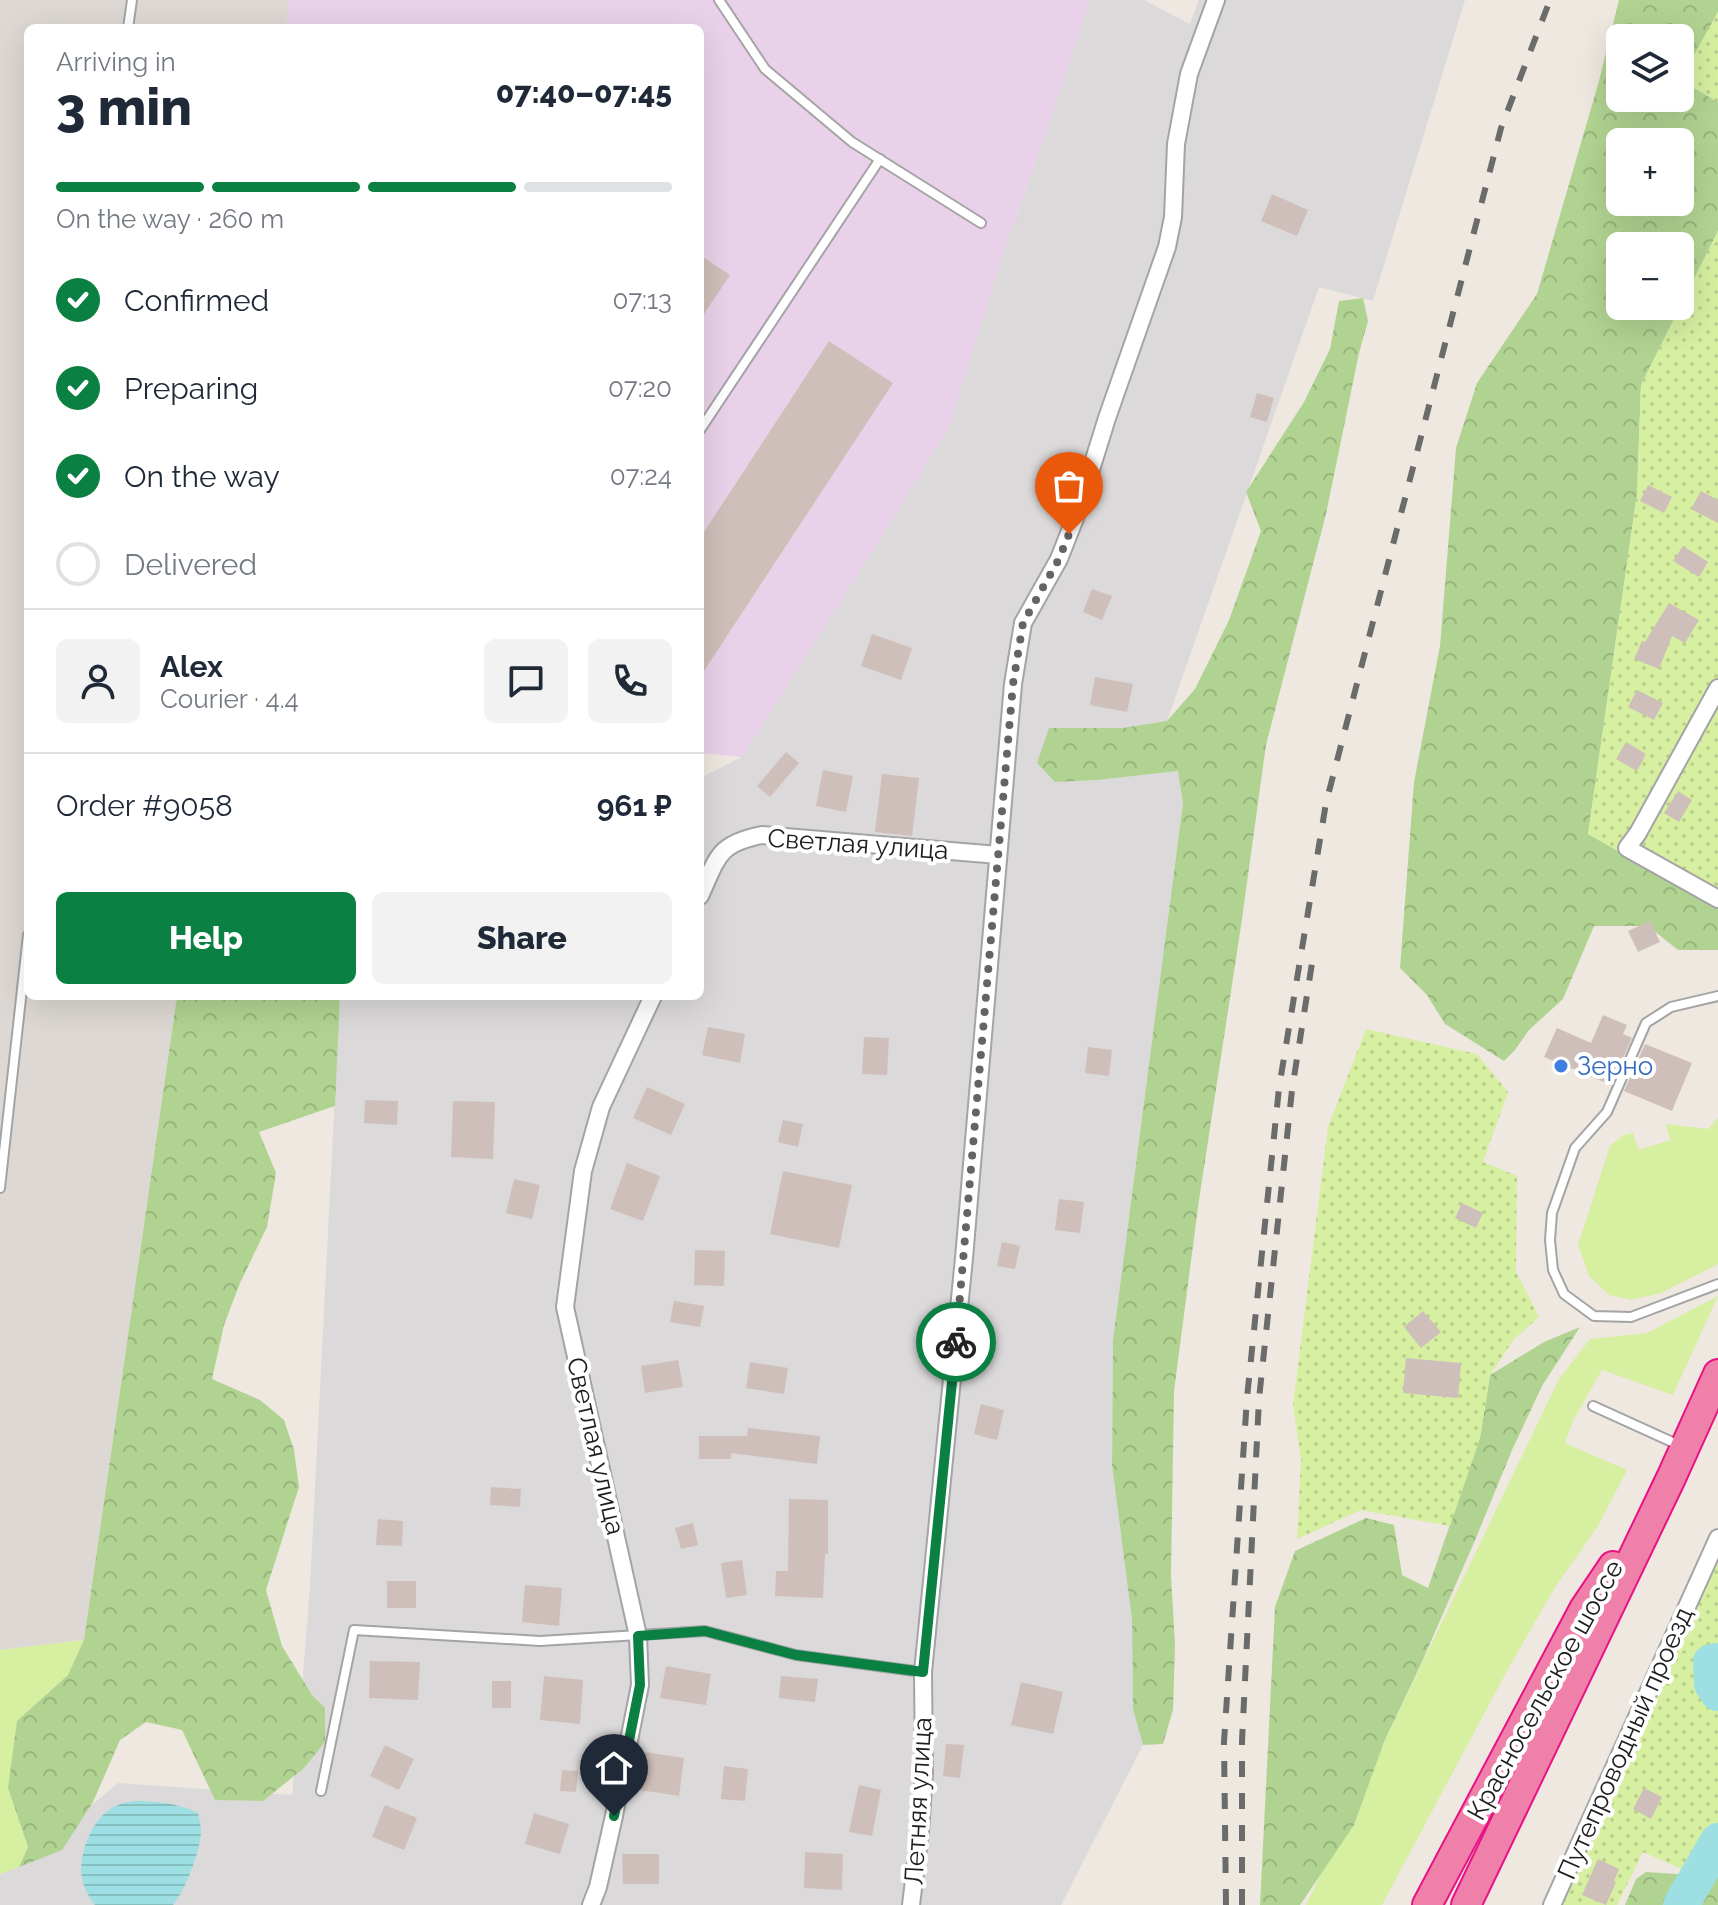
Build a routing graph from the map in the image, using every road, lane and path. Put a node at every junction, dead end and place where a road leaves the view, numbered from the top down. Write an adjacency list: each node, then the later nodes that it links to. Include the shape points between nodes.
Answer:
1 (132, 0): 4 (lane)
2 (719, 0): 5 (lane, via 765,69)
3 (1216, 0): 9 (street, Летняя улица, via 1189,74 1176,144 1167,247 1079,508 1059,559 1023,623)
4 (129, 24)
5 (880, 159): 6 (lane); 7 (lane)
6 (981, 223)
7 (704, 424)
8 (1718, 688): 11 (street, via 1627,848)
9 (998, 855): 10 (street, Светлая улица, via 762,835 729,845); 23 (street, Летняя улица)
10 (704, 887)
11 (1718, 899)
12 (24, 971): 15 (lane)
13 (1718, 996): 16 (lane, via 1671,1007 1646,1023 1607,1112 1575,1148 1552,1213 1550,1240 1553,1270 1564,1294 1594,1316 1631,1317)
14 (651, 1000): 22 (street, Светлая улица, via 601,1107 590,1145 565,1307)
15 (0, 1188)
16 (1718, 1284)
17 (1718, 1374): 19 (highway, Красносельское шоссе)
18 (1593, 1406): 19 (lane)
19 (1685, 1448): 20 (highway, Красносельское шоссе)
20 (1671, 1478): 27 (highway, Красносельское шоссе, via 1584,1609); 28 (highway, Красносельское шоссе)
21 (1718, 1538): 29 (street, Путепроводный проезд)
22 (638, 1636): 23 (lane, via 705,1631 796,1655); 24 (lane, via 540,1641 354,1630); 25 (street, Светлая улица, via 640,1685)
23 (923, 1672): 26 (street, Летняя улица, via 924,1774)
24 (321, 1791)
25 (591, 1905)
26 (911, 1905)
27 (1427, 1905)
28 (1466, 1905)
29 (1552, 1905)

